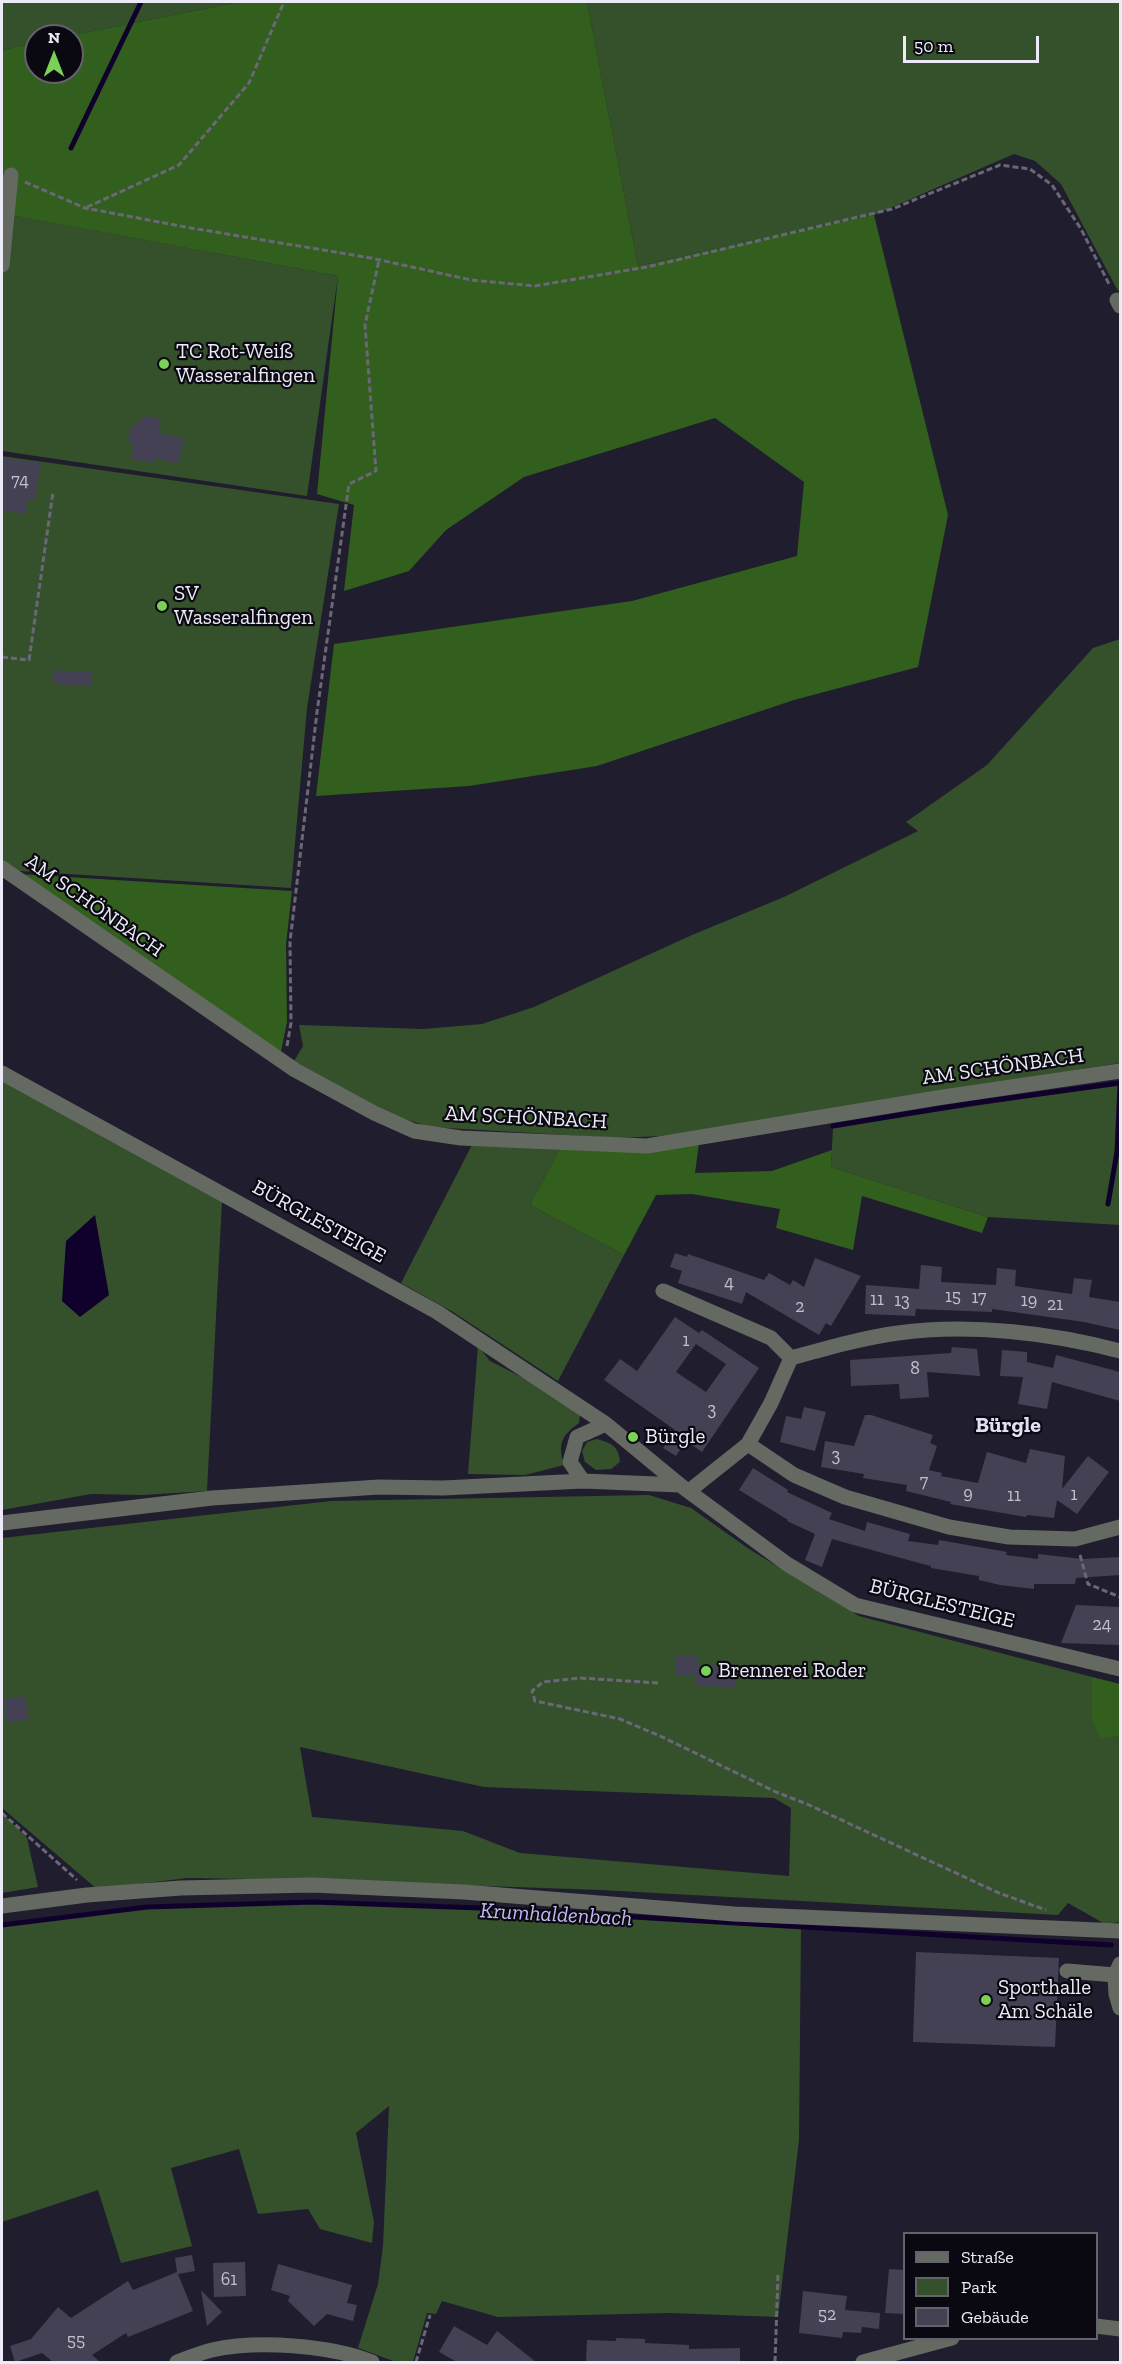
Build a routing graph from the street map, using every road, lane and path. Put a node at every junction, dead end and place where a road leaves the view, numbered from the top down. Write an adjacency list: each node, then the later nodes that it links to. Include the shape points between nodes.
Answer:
1 (284, 2): 3 (path, via 249,83 180,165)
2 (11, 175): 3 (path); 5 (street)
3 (84, 208): 4 (path)
4 (379, 260): 6 (path, via 471,280 535,286 647,267 892,209 1000,165 1030,169 1052,185 1081,229); 10 (path, via 365,325 376,471 349,484 316,712 290,942 291,1023)
5 (2, 265)
6 (1119, 303)
7 (53, 492): 8 (path, via 29,660)
8 (2, 657)
9 (2, 868): 10 (street, AM SCHÖNBACH)
10 (283, 1062): 11 (street, AM SCHÖNBACH, via 414,1131 461,1138 647,1146)
11 (1120, 1071)
12 (2, 1073): 16 (street, BÜRGLESTEIGE, via 437,1312)
13 (663, 1291): 15 (street, via 771,1338)
14 (1120, 1350): 15 (street, via 1074,1338 976,1330 900,1333)
15 (792, 1358): 17 (street)
16 (606, 1424): 18 (street, via 577,1437 570,1462); 19 (street, BÜRGLESTEIGE)
17 (748, 1444): 19 (street); 22 (street, via 794,1475 845,1497 949,1527 1009,1537)
18 (583, 1481): 19 (street); 20 (street, via 379,1487 224,1497)
19 (685, 1488): 24 (street, BÜRGLESTEIGE, via 787,1564 855,1605)
20 (2, 1523)
21 (1120, 1527): 22 (street)
22 (1075, 1539): 23 (path, via 1088,1584)
23 (1120, 1597)
24 (1120, 1669)
25 (658, 1683): 29 (path, via 580,1678 543,1682 532,1691 535,1701 549,1706 620,1719 660,1736 999,1893)
26 (2, 1813): 27 (path)
27 (94, 1895): 28 (street); 30 (street, via 181,1888 312,1885 464,1892 734,1914)
28 (2, 1906)
29 (1048, 1911)
30 (1120, 1931)
31 (1118, 1969): 32 (street); 33 (street, via 1116,1994)
32 (1067, 1971)
33 (1120, 2008)
34 (778, 2275): 43 (path)
35 (430, 2315): 42 (path)
36 (1098, 2326): 37 (street)
37 (1120, 2329)
38 (947, 2340): 39 (street)
39 (911, 2356): 44 (street)
40 (177, 2362): 41 (street, via 212,2350 257,2344 311,2347)
41 (372, 2362)
42 (416, 2362)
43 (775, 2362)
44 (863, 2362)

